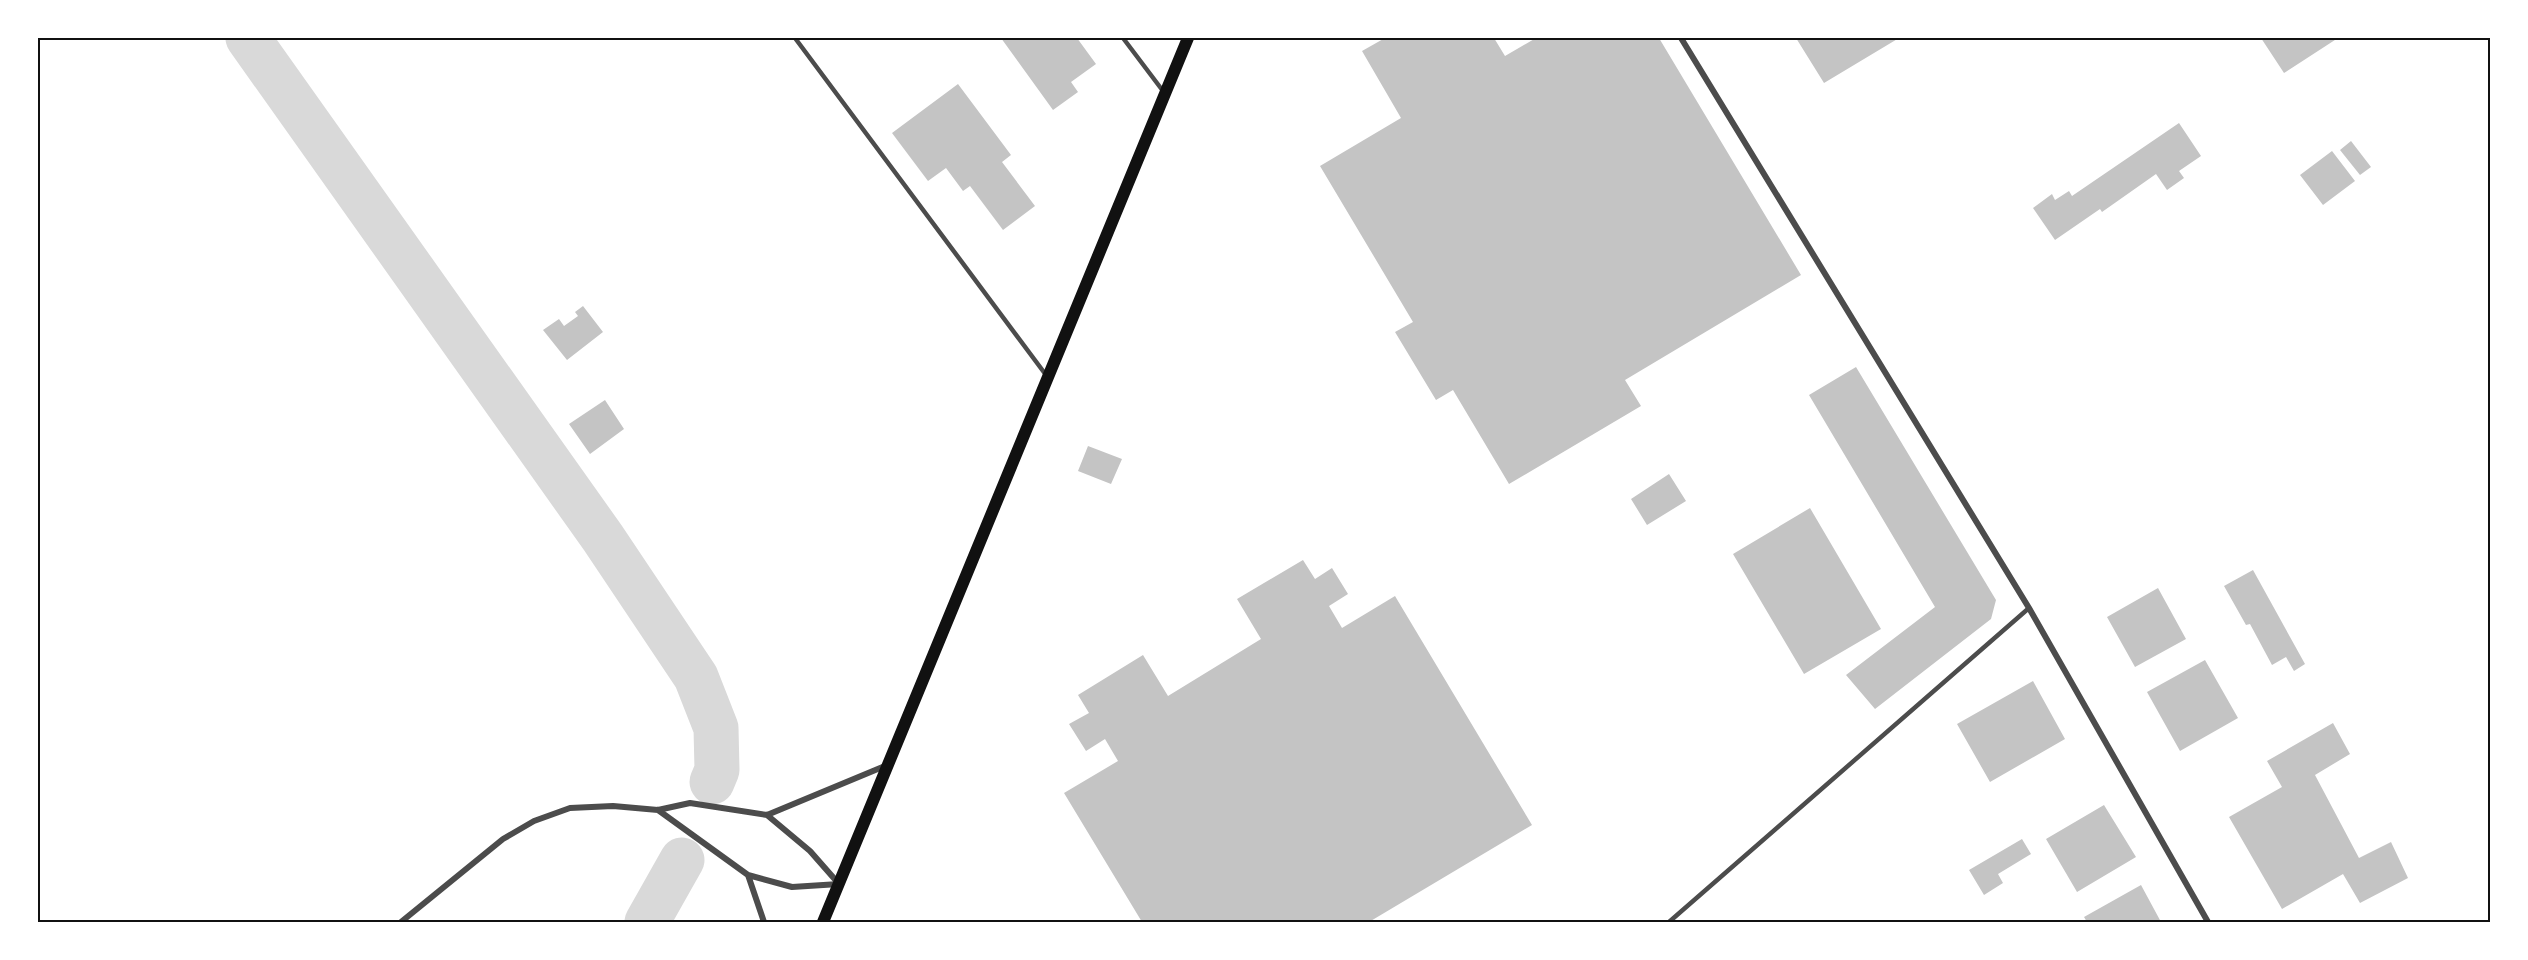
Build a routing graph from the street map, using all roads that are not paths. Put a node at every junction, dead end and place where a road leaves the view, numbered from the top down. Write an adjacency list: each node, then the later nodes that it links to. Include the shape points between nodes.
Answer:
1 (795, 38): 6 (lane)
2 (1124, 38): 5 (lane)
3 (1188, 38): 5 (main road)
4 (1681, 38): 7 (street)
5 (1165, 93): 6 (main road)
6 (1047, 378): 8 (main road)
7 (2029, 608): 16 (lane); 17 (street)
8 (886, 766): 10 (street); 12 (main road)
9 (658, 810): 10 (street, via 690,802); 11 (street); 13 (street, via 570,808 534,821 503,839)
10 (767, 815): 12 (street, via 810,851)
11 (748, 875): 12 (street, via 792,887); 14 (street)
12 (839, 884): 15 (main road)
13 (401, 922)
14 (764, 922)
15 (823, 922)
16 (1669, 922)
17 (2208, 922)

